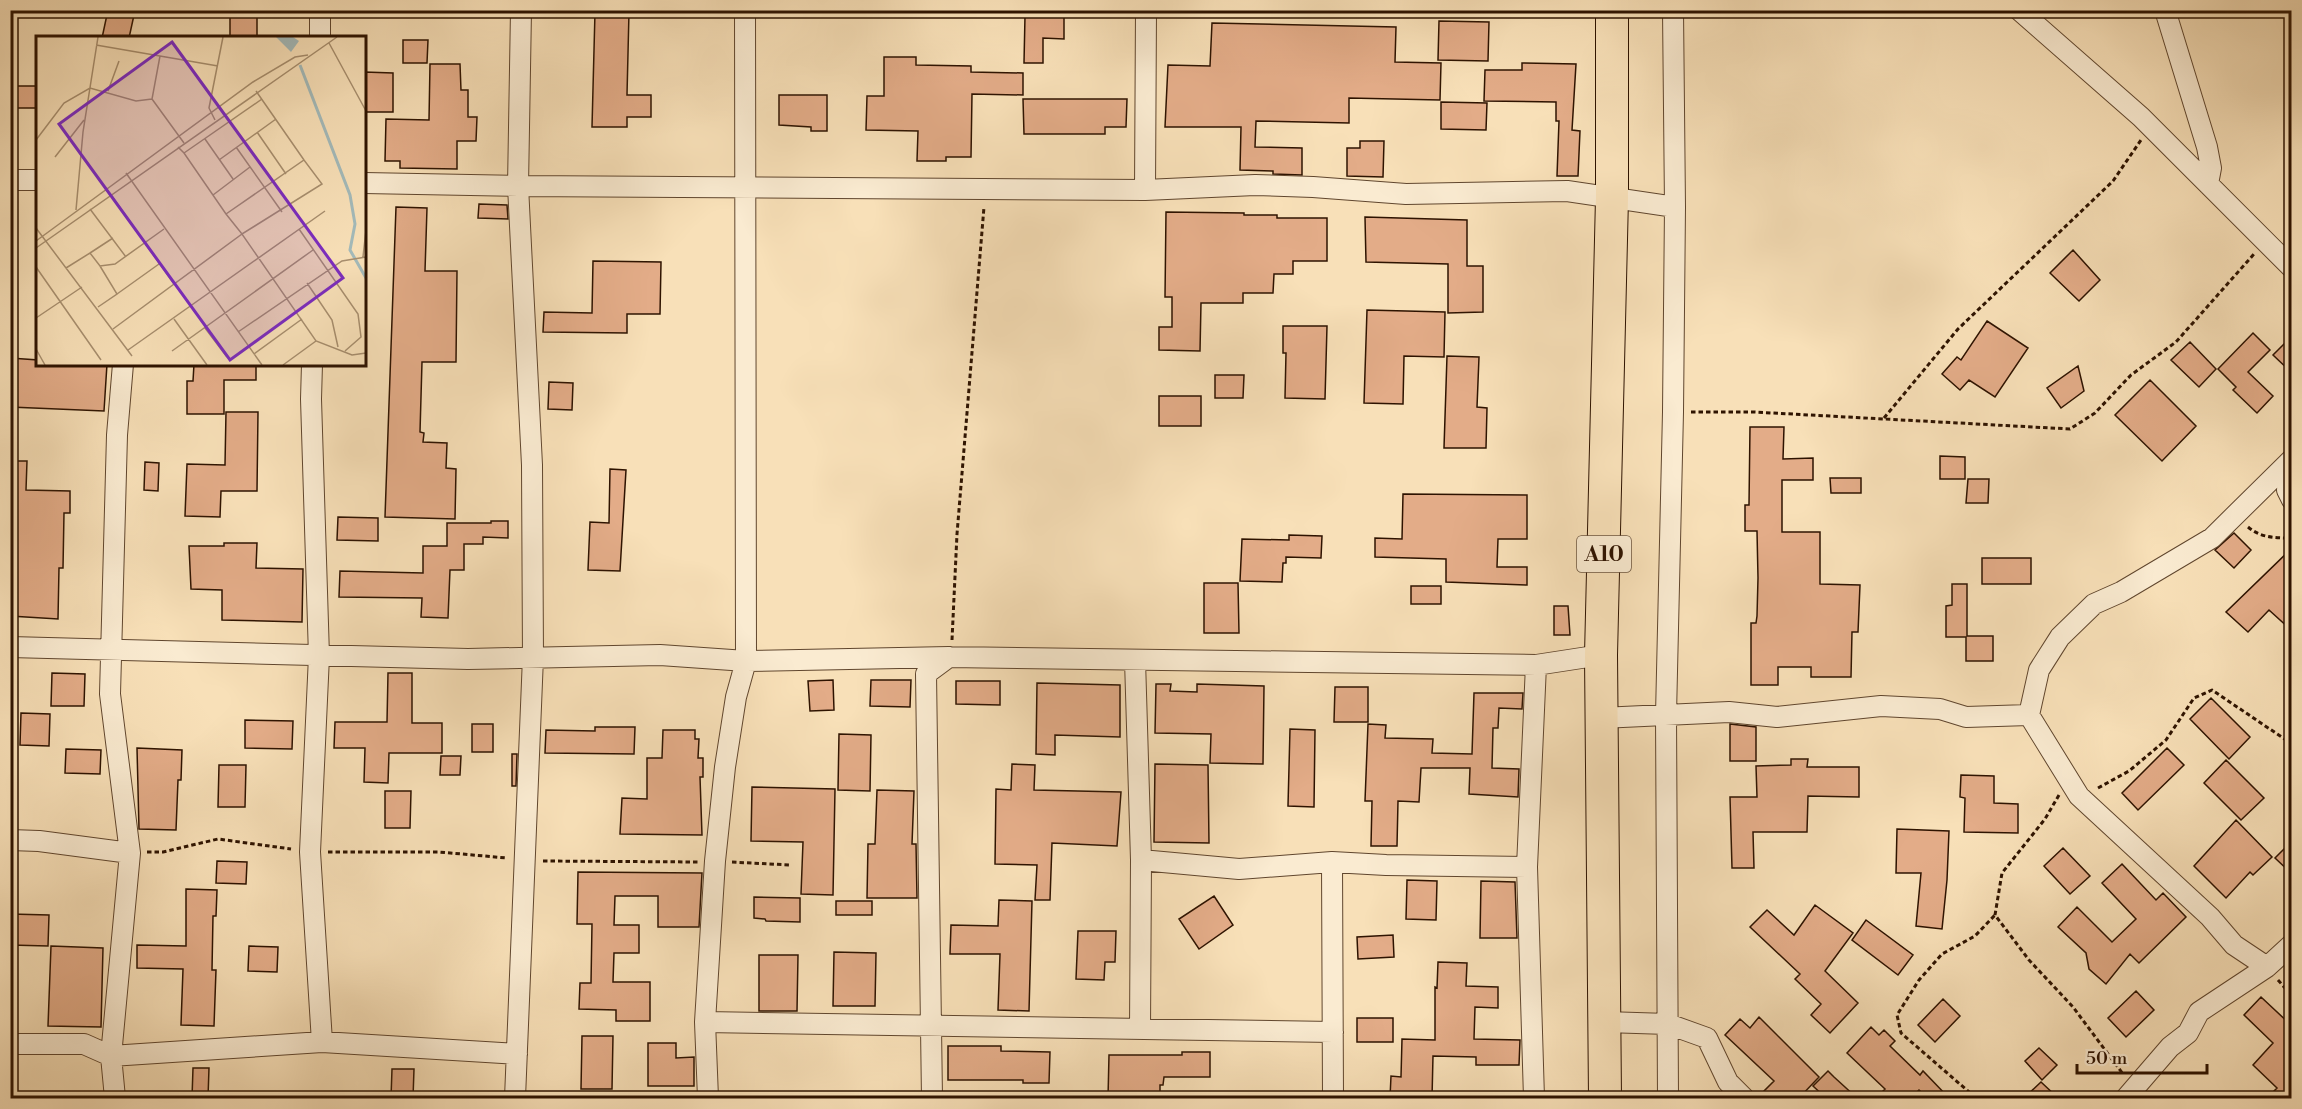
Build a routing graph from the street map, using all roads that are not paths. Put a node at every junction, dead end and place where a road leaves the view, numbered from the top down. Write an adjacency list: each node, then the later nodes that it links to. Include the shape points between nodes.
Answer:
1 (320, 10): 9 (street)
2 (521, 10): 14 (street)
3 (745, 10): 15 (street)
4 (1146, 10): 16 (street)
5 (1612, 10): 17 (main road, A10)
6 (1673, 10): 18 (street)
7 (2019, 10): 13 (street, via 2150,126)
8 (2165, 10): 13 (street, via 2207,147 2211,168)
9 (320, 36)
10 (10, 180): 11 (street)
11 (36, 180)
12 (366, 183): 14 (street)
13 (2208, 184): 19 (street)
14 (518, 186): 15 (street); 29 (street, via 532,465)
15 (746, 187): 16 (street); 32 (street)
16 (1145, 190): 17 (street, via 1255,185 1406,194 1566,191)
17 (1611, 198): 18 (street); 27 (main road, A10)
18 (1675, 207): 34 (street)
19 (2292, 268)
20 (123, 366): 26 (street)
21 (312, 366): 28 (street)
22 (2292, 459): 35 (street, via 2212,538 2094,604 2060,637 2038,670)
23 (2292, 470): 24 (street, via 2287,490)
24 (2292, 500)
25 (10, 647): 26 (street)
26 (111, 651): 28 (street); 38 (street, via 110,694)
27 (1601, 655): 33 (street); 36 (main road, A10)
28 (319, 656): 29 (street); 50 (street, via 310,852)
29 (533, 657): 32 (street, via 660,655); 52 (street)
30 (950, 657): 31 (street); 32 (street); 47 (street, via 926,674)
31 (1136, 660): 33 (street); 39 (street)
32 (746, 661): 44 (street, via 726,755)
33 (1536, 665): 41 (street)
34 (1666, 715): 35 (street, via 1729,712 1777,717 1881,706 1940,709 1966,717); 36 (street); 46 (street)
35 (2029, 716): 43 (street, via 2079,796 2210,917 2234,945)
36 (1601, 718): 45 (main road, A10)
37 (10, 840): 38 (street)
38 (130, 853): 53 (street)
39 (1141, 860): 40 (street, via 1239,869); 48 (street)
40 (1332, 862): 41 (street); 49 (street)
41 (1527, 867): 60 (street)
42 (2292, 944): 43 (street)
43 (2267, 967): 54 (street, via 2199,1012 2188,1033 2170,1047)
44 (705, 1022): 47 (street); 57 (street)
45 (1605, 1022): 46 (street); 61 (main road, A10)
46 (1668, 1024): 62 (street); 63 (street, via 1707,1038 1728,1082)
47 (931, 1026): 48 (street); 58 (street)
48 (1140, 1029): 49 (street)
49 (1333, 1032): 59 (street)
50 (322, 1042): 52 (street); 53 (street)
51 (10, 1044): 53 (street, via 84,1044)
52 (517, 1054): 56 (street)
53 (111, 1056): 55 (street)
54 (2130, 1093)
55 (115, 1098)
56 (515, 1098)
57 (708, 1098)
58 (932, 1098)
59 (1333, 1098)
60 (1534, 1098)
61 (1605, 1098)
62 (1668, 1098)
63 (1744, 1098)

